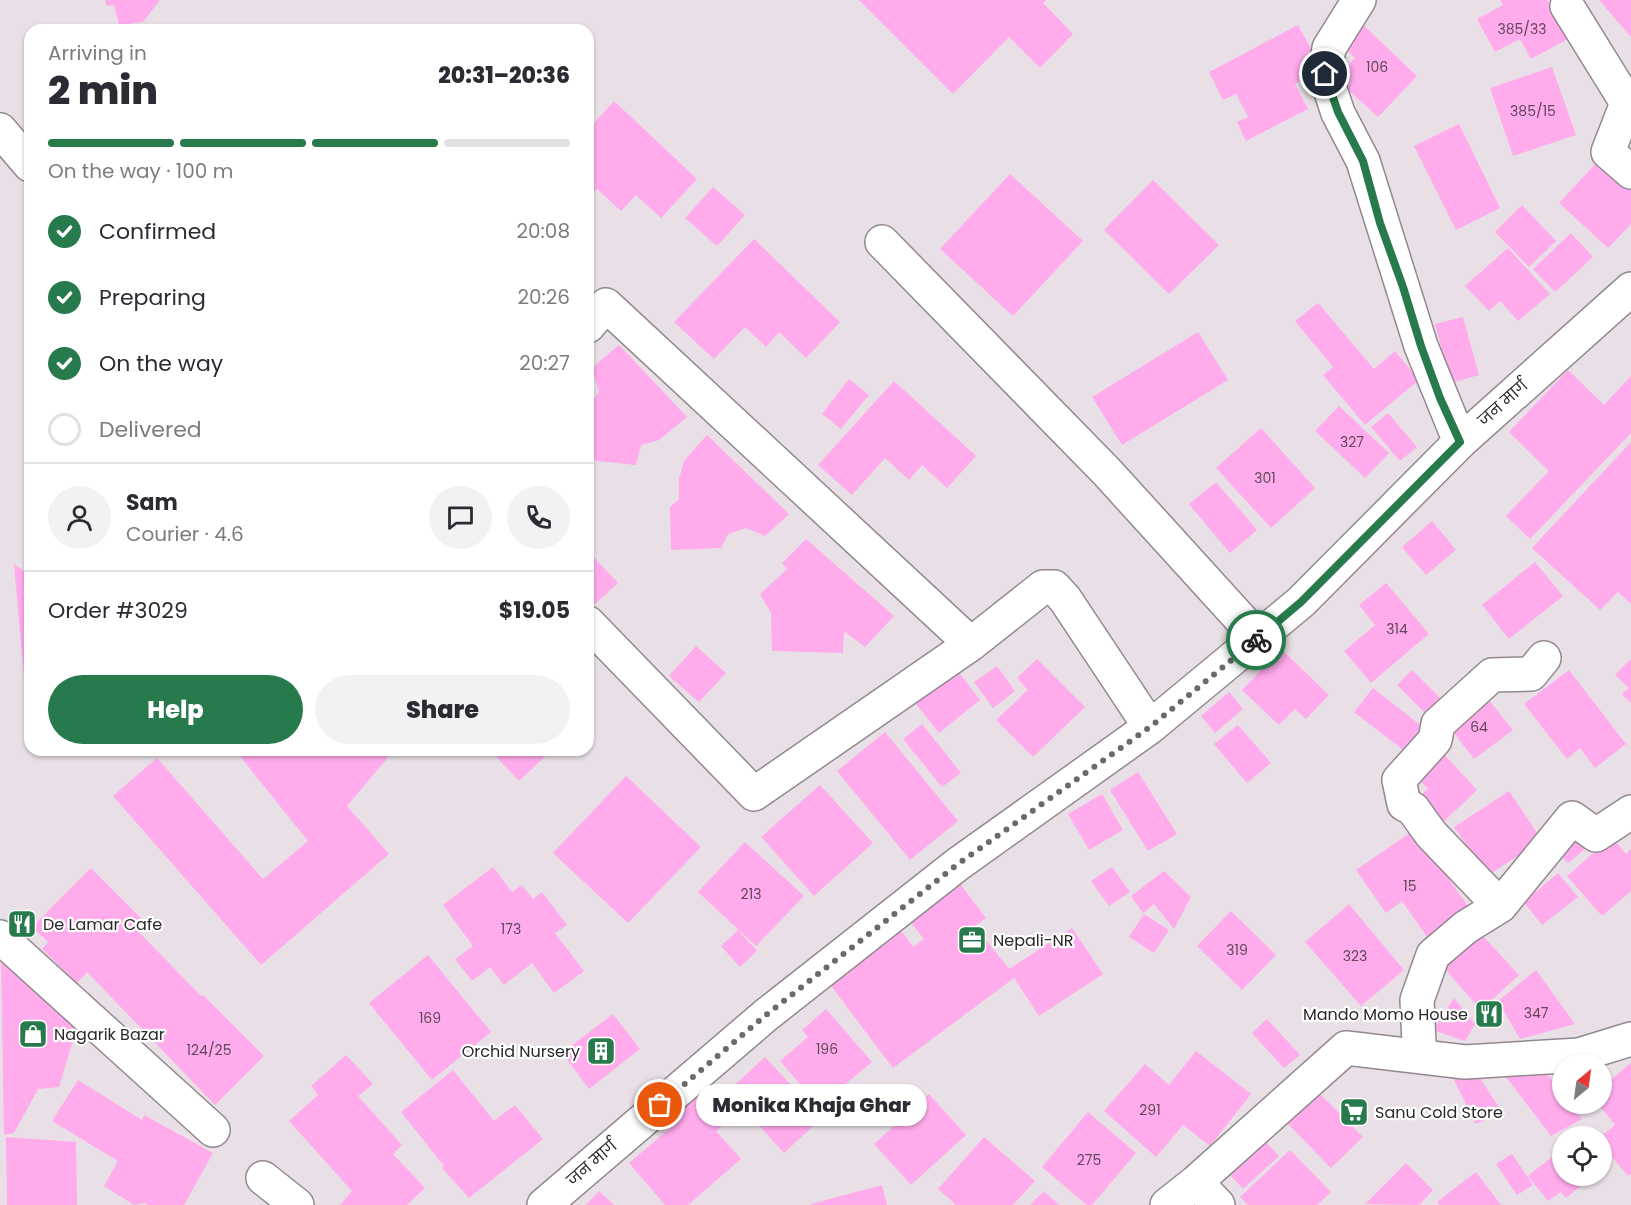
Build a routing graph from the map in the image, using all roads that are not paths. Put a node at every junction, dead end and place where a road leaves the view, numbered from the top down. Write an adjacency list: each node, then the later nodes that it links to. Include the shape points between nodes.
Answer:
1 (1359, 0): 9 (street, via 1329,48 1325,74 1338,112 1363,161 1421,346)
2 (1567, 6): 5 (street, via 1627,103 1608,152)
3 (0, 130): 4 (street)
4 (24, 158)
5 (1631, 172)
6 (882, 242): 11 (street, via 1107,472)
7 (1631, 289): 9 (street, जन मार्ग)
8 (594, 319): 12 (street, via 606,305)
9 (1460, 442): 11 (street, जन मार्ग, via 1301,602)
10 (594, 629): 12 (street, via 754,794)
11 (1258, 638): 14 (street, जन मार्ग)
12 (971, 644): 14 (street, via 1043,587 1054,587)
13 (1544, 658): 16 (street, via 1531,674 1492,675 1438,724 1435,740 1400,780 1404,804 1413,809 1431,834)
14 (1150, 727): 24 (street, जन मार्ग, via 958,864 848,950)
15 (1631, 812): 16 (street, via 1596,835 1572,818)
16 (1500, 906): 19 (street, via 1466,927 1433,955 1417,1000)
17 (0, 937): 20 (street)
18 (1631, 1039): 19 (street, via 1568,1056 1465,1062)
19 (1422, 1056): 22 (street, via 1346,1048)
20 (213, 1130)
21 (263, 1178): 23 (street)
22 (1207, 1193): 25 (street)
23 (297, 1205)
24 (544, 1205)
25 (1167, 1205)

